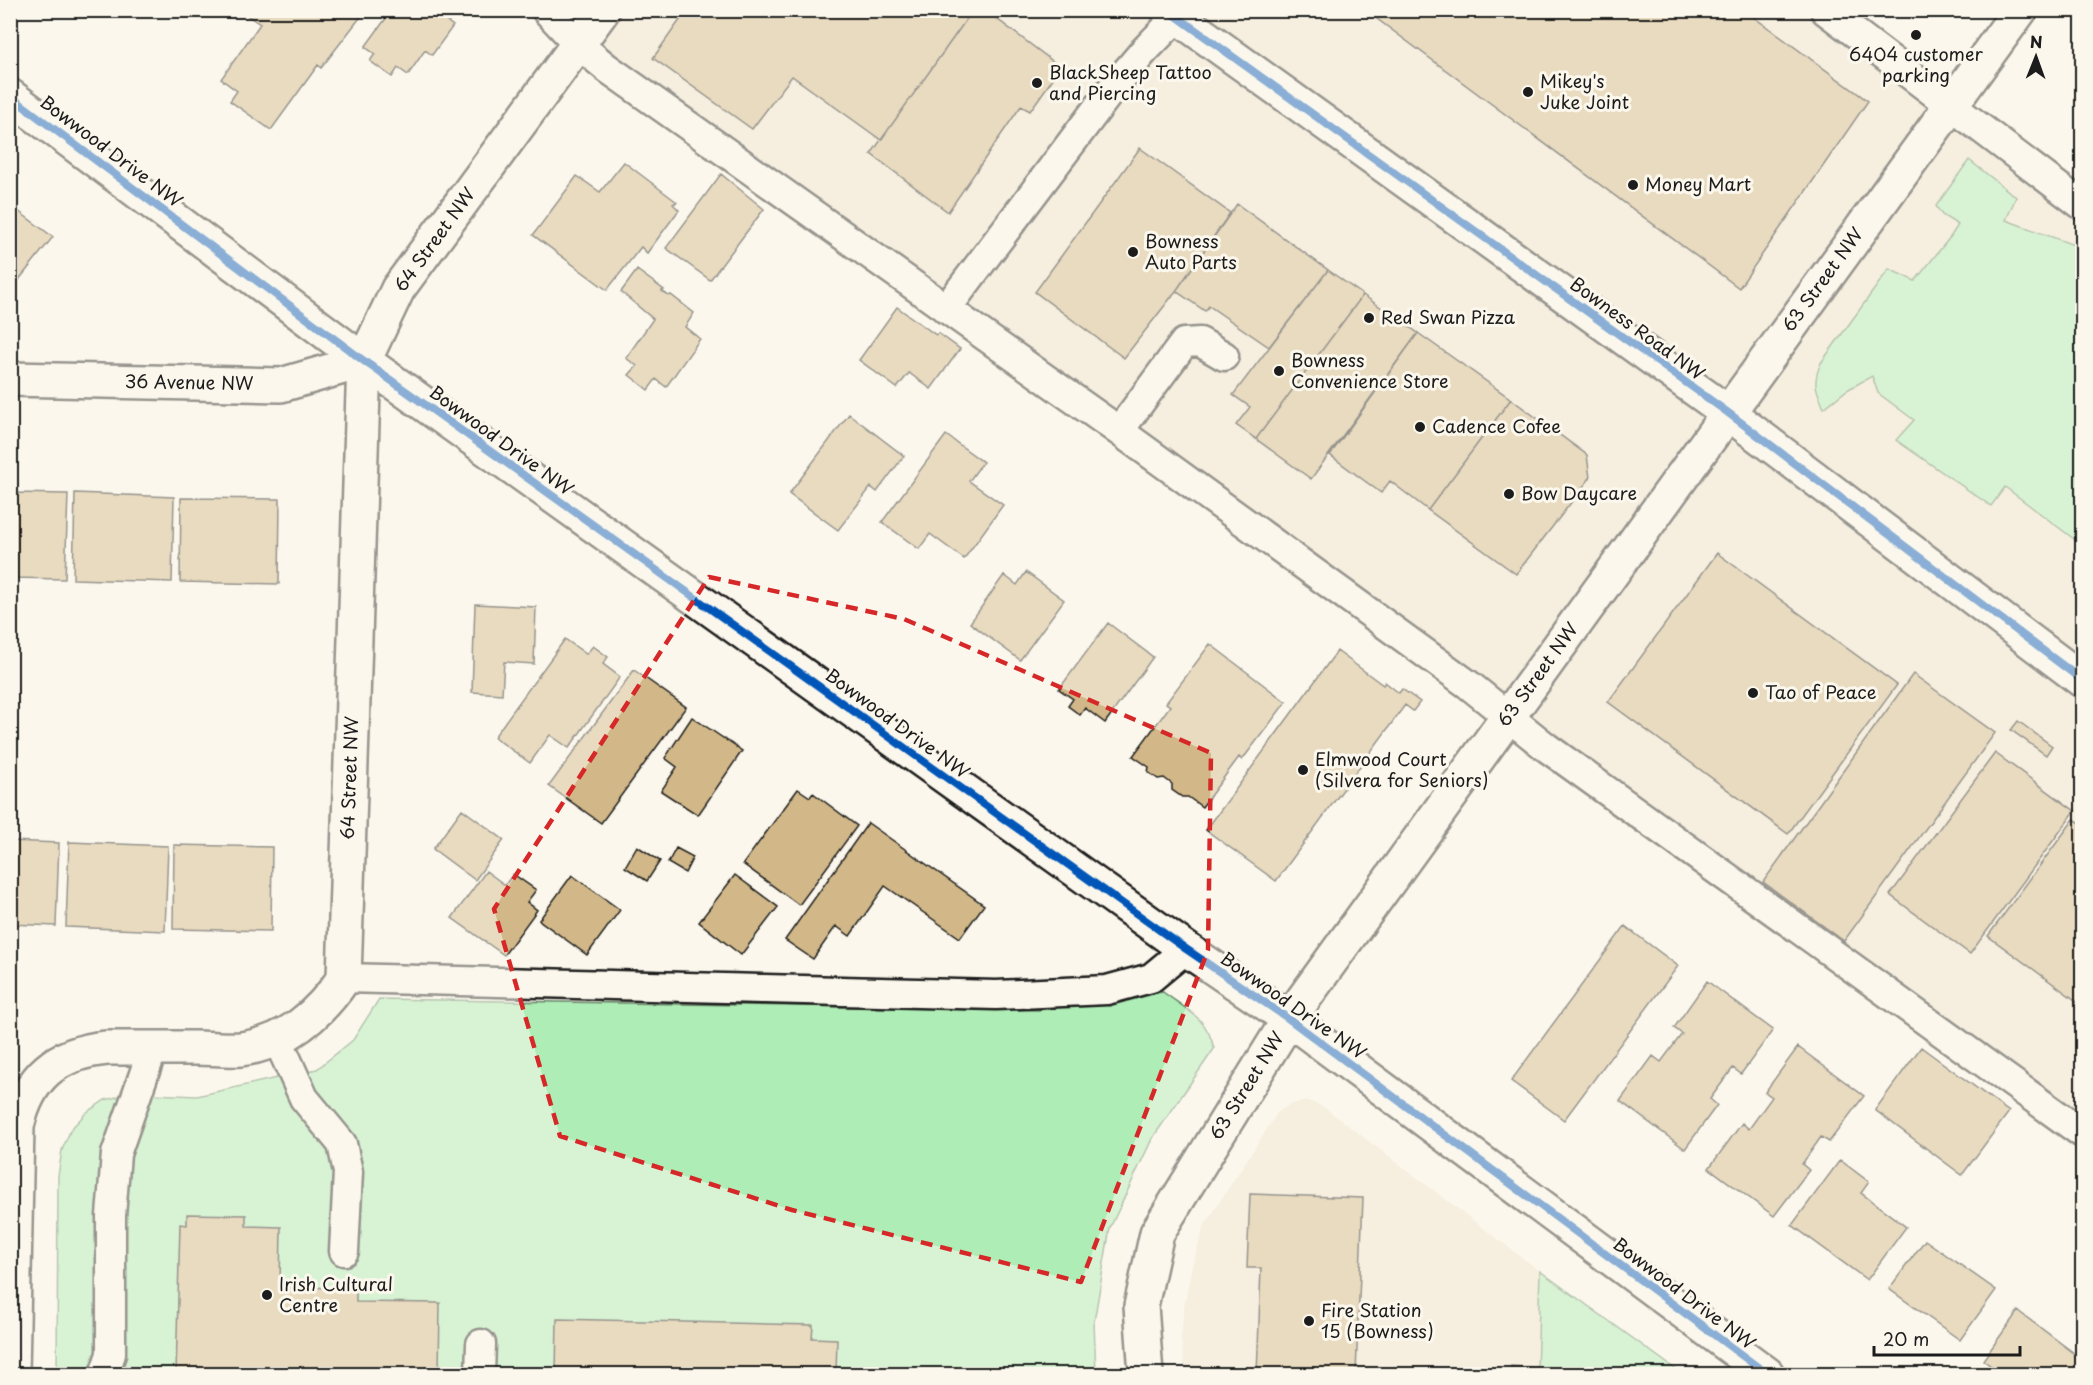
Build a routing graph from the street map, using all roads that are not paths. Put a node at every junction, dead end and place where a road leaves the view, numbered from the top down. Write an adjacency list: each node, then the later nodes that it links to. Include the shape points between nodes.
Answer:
1 (546, 10): 6 (lane)
2 (603, 10): 6 (street, 64 Street NW)
3 (1825, 10): 8 (lane)
4 (2020, 10): 8 (street, 63 Street NW)
5 (1172, 14): 10 (lane); 14 (street, Bowness Road NW)
6 (579, 45): 10 (lane); 12 (street, 64 Street NW, via 398,289)
7 (10, 96): 12 (street, Bowwood Drive NW)
8 (1950, 106): 9 (lane); 14 (street, 63 Street NW)
9 (2082, 205)
10 (946, 309): 15 (lane)
11 (1224, 356): 15 (lane, via 1200,342 1184,343)
12 (364, 361): 13 (street, 36 Avenue NW, via 281,385); 18 (street, Bowwood Drive NW); 19 (street, 64 Street NW)
13 (10, 379)
14 (1727, 412): 16 (street, Bowness Road NW); 17 (street, 63 Street NW)
15 (1119, 431): 17 (lane)
16 (2082, 680)
17 (1508, 717): 20 (street, 63 Street NW); 23 (lane)
18 (1186, 949): 19 (lane, via 1151,978 1107,990 996,995); 20 (street, Bowwood Drive NW)
19 (344, 978): 21 (street, via 308,1020)
20 (1289, 1019): 29 (street, 63 Street NW, via 1157,1233 1141,1306); 30 (street, Bowwood Drive NW)
21 (277, 1038): 22 (street, via 240,1049); 24 (lane, via 304,1098 342,1144 348,1173)
22 (153, 1048): 26 (street, via 85,1050 64,1058 45,1070 22,1105 17,1126); 27 (lane, via 116,1154 111,1216 111,1354)
23 (2082, 1133)
24 (344, 1251)
25 (481, 1344): 28 (lane)
26 (12, 1374)
27 (104, 1374)
28 (480, 1374)
29 (1146, 1374)
30 (1767, 1374)

